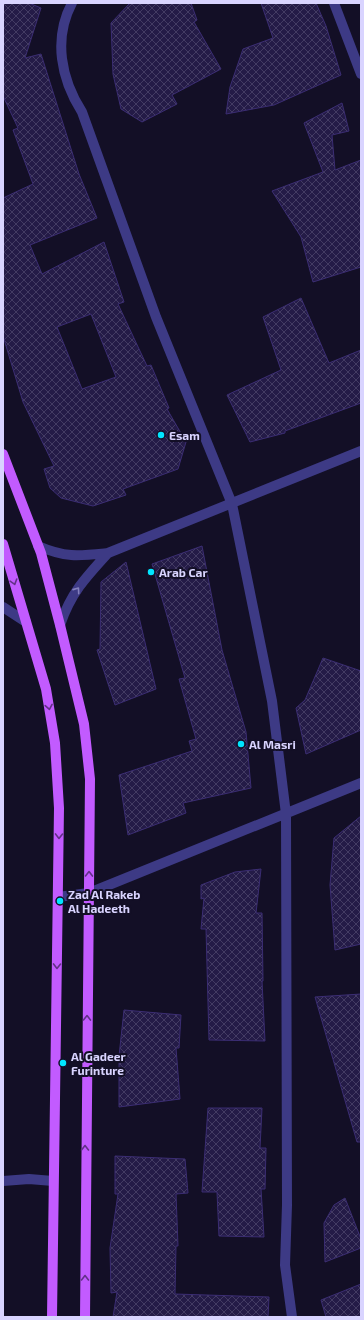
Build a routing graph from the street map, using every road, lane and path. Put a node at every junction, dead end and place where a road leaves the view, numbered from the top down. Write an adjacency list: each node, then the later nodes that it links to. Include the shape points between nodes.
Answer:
1 (72, 3): 6 (street, via 62,36 62,68 82,112 156,317)
2 (334, 3): 3 (street)
3 (361, 74)
4 (361, 451): 6 (street)
5 (3, 454): 8 (main road)
6 (232, 504): 9 (street); 15 (street, via 272,701)
7 (3, 544): 10 (main road)
8 (38, 546): 9 (street, via 57,554 76,556); 13 (main road)
9 (108, 553): 13 (street, one-way to 9, via 67,604 76,590)
10 (5, 562): 12 (main road, one-way to 12)
11 (3, 607): 12 (street)
12 (26, 622): 17 (main road, one-way to 17, via 46,689 55,743 59,808)
13 (60, 625): 16 (main road, one-way to 13, via 90,779 84,724)
14 (361, 783): 15 (street)
15 (286, 814): 16 (street); 22 (street, via 285,1265)
16 (89, 893): 17 (street); 21 (main road, one-way to 16)
17 (58, 897): 19 (main road, one-way to 19)
18 (3, 1181): 19 (street)
19 (53, 1181): 20 (main road)
20 (52, 1317)
21 (85, 1317)
22 (292, 1317)

